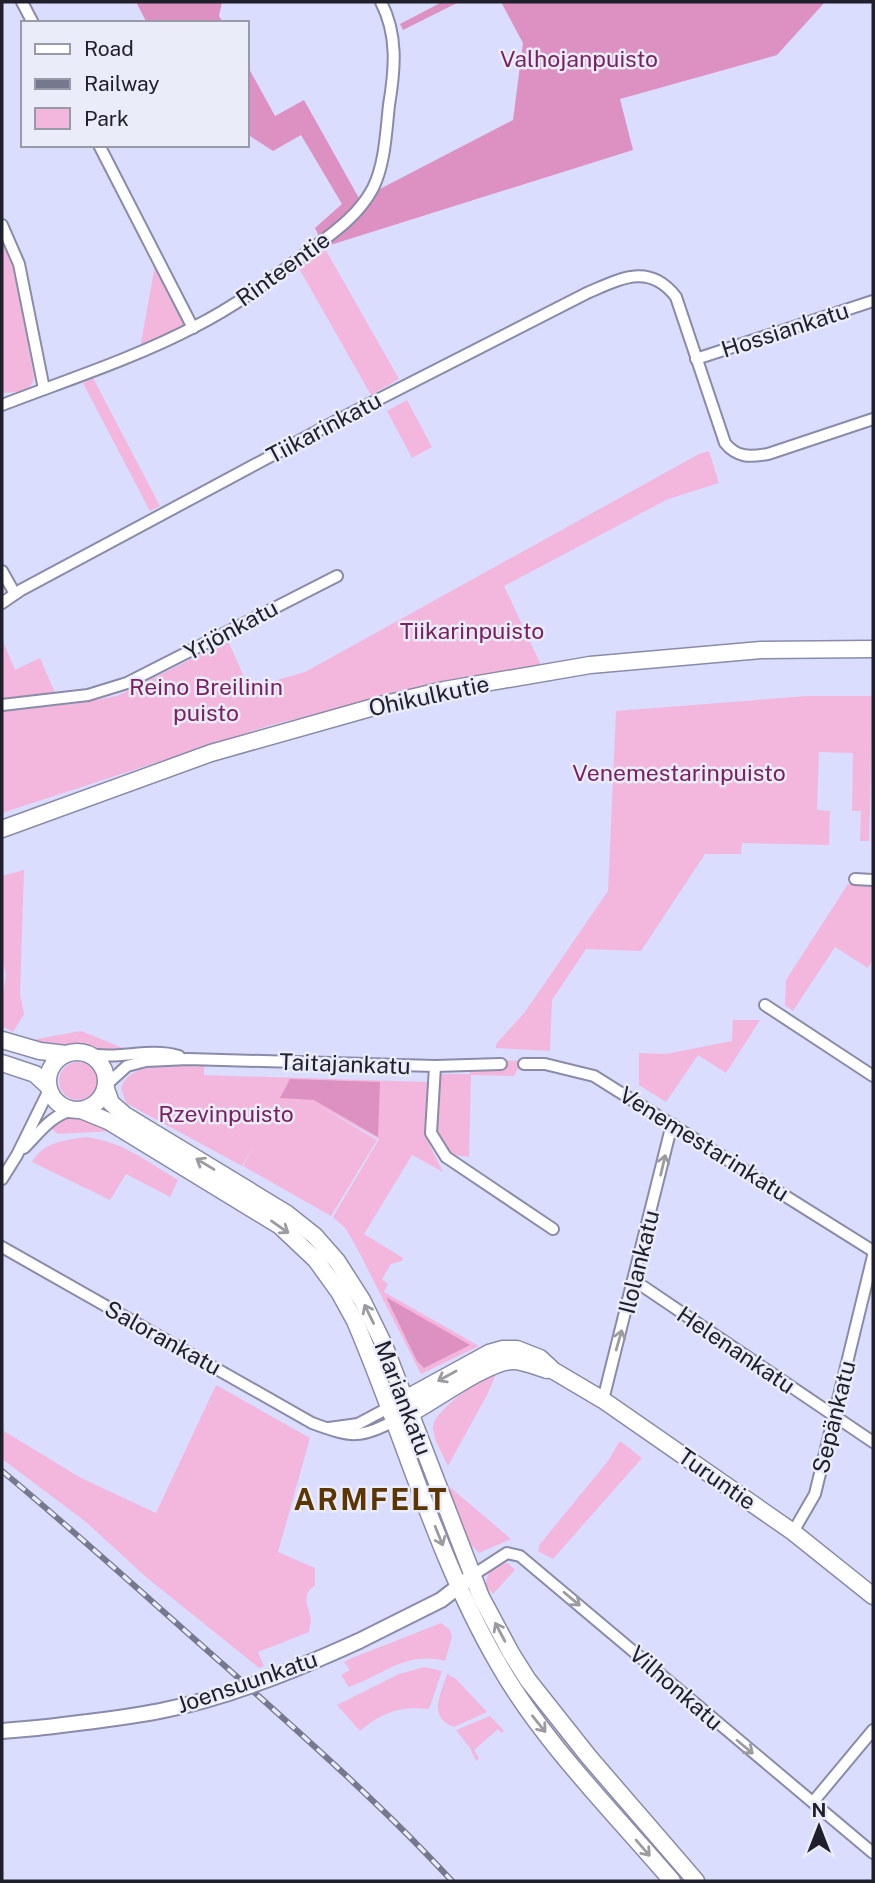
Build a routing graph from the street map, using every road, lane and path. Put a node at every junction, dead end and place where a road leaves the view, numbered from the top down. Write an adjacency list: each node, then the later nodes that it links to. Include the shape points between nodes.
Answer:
1 (22, 2): 3 (street)
2 (381, 2): 7 (street, Rinteentie, via 388,15 395,56 382,157 372,189 336,231 231,307)
3 (32, 21)
4 (100, 147): 7 (street)
5 (2, 225): 9 (street, via 19,264)
6 (873, 301): 8 (street, Hossiankatu)
7 (192, 328): 9 (street, Rinteentie)
8 (696, 359): 11 (street, via 724,443 738,455 768,454); 14 (street, Tiikarinkatu, via 676,297 667,286 638,275 622,278 340,419)
9 (44, 389): 10 (street, Rinteentie)
10 (2, 405)
11 (873, 419)
12 (2, 570): 14 (street)
13 (337, 576): 17 (street, Yrjönkatu, via 127,684 88,695)
14 (15, 594): 15 (street, Tiikarinkatu)
15 (2, 603)
16 (873, 649): 18 (main road, Ohikulkutie, via 761,650 590,665 444,690 211,753)
17 (2, 705)
18 (2, 829)
19 (855, 879): 20 (street)
20 (873, 880)
21 (765, 1005): 30 (street)
22 (2, 1040): 24 (main road)
23 (86, 1053): 24 (main road); 25 (street, Taitajankatu, via 108,1057 152,1052); 31 (main road, via 102,1065)
24 (66, 1054): 32 (main road, via 51,1067)
25 (188, 1059): 29 (street, Taitajankatu); 31 (street, Taitajankatu, via 131,1064)
26 (2, 1063): 32 (main road, via 35,1074)
27 (501, 1064): 29 (street, Taitajankatu)
28 (524, 1064): 34 (street, Venemestarinkatu, via 545,1064 594,1076)
29 (435, 1066): 37 (street, via 431,1133 446,1157)
30 (873, 1076)
31 (106, 1087): 33 (main road, via 96,1104); 43 (main road, Mariankatu, one-way to 31, via 362,1300 314,1236 286,1213 125,1115 111,1103)
32 (49, 1088): 33 (main road, via 58,1104); 35 (street)
33 (77, 1110): 35 (street, via 54,1118); 44 (main road, Mariankatu, one-way to 44, via 108,1121 293,1237 316,1260 348,1308)
34 (673, 1124): 39 (street, Venemestarinkatu); 41 (street, Ilolankatu, one-way to 34)
35 (17, 1155): 36 (street)
36 (2, 1179)
37 (553, 1229)
38 (2, 1247): 44 (street, Salorankatu, via 312,1423 326,1428)
39 (873, 1251)
40 (873, 1256): 45 (street, Sepänkatu)
41 (635, 1281): 42 (street, Ilolankatu, one-way to 41); 45 (street, Helenankatu)
42 (603, 1400): 43 (main road, Turuntie, via 540,1358 503,1349 489,1353); 47 (main road, Turuntie)
43 (408, 1406): 44 (street, Salorankatu); 48 (main road, Mariankatu)
44 (392, 1415): 49 (main road, Mariankatu, one-way to 49)
45 (835, 1416): 46 (street, Helenankatu); 47 (street, Sepänkatu, via 815,1494)
46 (873, 1442)
47 (793, 1532): 50 (main road, Turuntie)
48 (473, 1575): 49 (street, Joensuunkatu); 53 (street, Vilhonkatu, one-way to 53, via 508,1553 520,1556); 56 (main road, Mariankatu, one-way to 48, via 528,1680)
49 (458, 1586): 52 (street, Joensuunkatu, bridge, via 359,1641 274,1678 209,1699 162,1711); 55 (main road, Mariankatu, one-way to 55, via 520,1698)
50 (873, 1596)
51 (873, 1730): 53 (street)
52 (2, 1731)
53 (813, 1802): 54 (street, Vilhonkatu)
54 (873, 1853)
55 (672, 1881)
56 (696, 1881)

